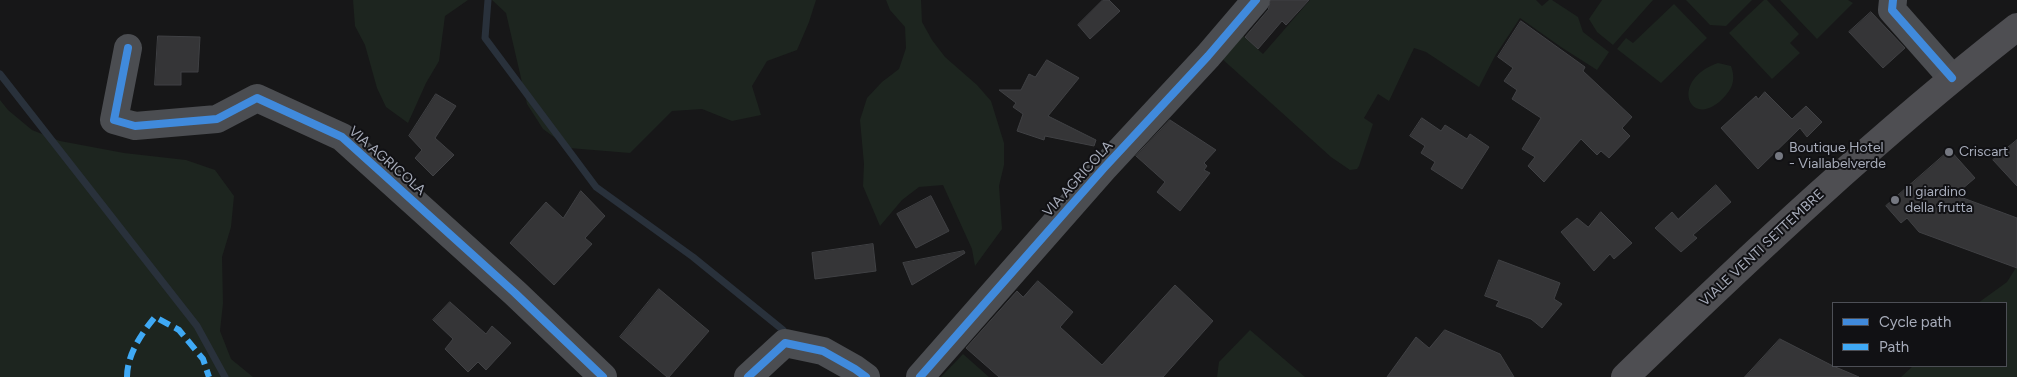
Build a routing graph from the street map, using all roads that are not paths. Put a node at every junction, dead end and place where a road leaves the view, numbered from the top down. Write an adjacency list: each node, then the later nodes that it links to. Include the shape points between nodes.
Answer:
1 (1256, 0): 9 (street, VIA AGRICOLA)
2 (1893, 0): 5 (street, via 1892,10)
3 (2015, 33): 5 (main road, VIALE VENTI SETTEMBRE)
4 (128, 48): 6 (street, VIA AGRICOLA, via 114,120 135,126 217,119 257,98 342,137 516,293)
5 (1952, 78): 10 (main road, VIALE VENTI SETTEMBRE, via 1832,182)
6 (603, 377)
7 (748, 377): 8 (street, via 784,343 823,350)
8 (866, 377)
9 (920, 377)
10 (1625, 377)

